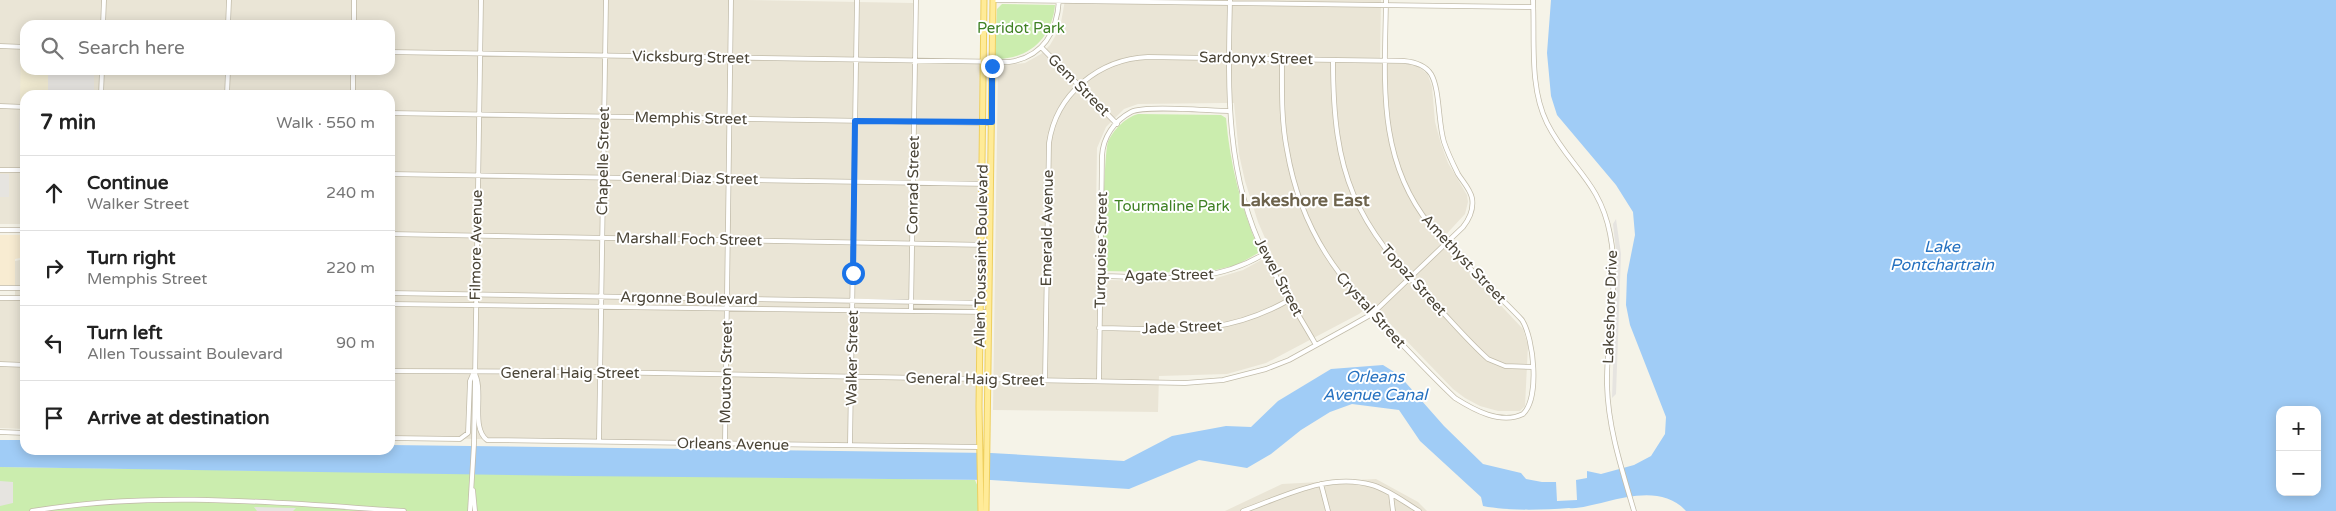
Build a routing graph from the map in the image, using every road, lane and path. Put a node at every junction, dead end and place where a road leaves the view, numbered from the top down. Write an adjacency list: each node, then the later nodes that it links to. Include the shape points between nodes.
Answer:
1 (104, 0): 21 (street)
2 (229, 0): 22 (street)
3 (354, 0): 23 (street)
4 (481, 0): 30 (street, Filmore Avenue)
5 (606, 0): 31 (street, Chapelle Street)
6 (731, 0): 32 (street, Mouton Street)
7 (857, 0): 35 (street, Walker Street)
8 (916, 0): 37 (street, Conrad Street)
9 (984, 0): 24 (main road, Allen Toussaint Boulevard)
10 (993, 0): 11 (street); 25 (main road, Allen Toussaint Boulevard)
11 (1059, 0): 15 (street); 28 (street, via 1054,29)
12 (1386, 0): 18 (street, Amethyst Street)
13 (1514, 0): 19 (street)
14 (1533, 0): 20 (street, Lakeshore Drive)
15 (1105, 1): 16 (street)
16 (1230, 2): 17 (street); 33 (street, Jewel Street)
17 (1287, 2): 18 (street)
18 (1386, 6): 19 (street); 38 (street, Amethyst Street)
19 (1512, 6): 20 (street)
20 (1533, 7): 148 (street, Lakeshore Drive, via 1536,88 1540,104 1553,134 1593,187 1611,235 1609,412)
21 (103, 20)
22 (228, 20)
23 (354, 20)
24 (984, 25): 25 (main road); 39 (main road, Allen Toussaint Boulevard)
25 (993, 26): 40 (main road, Allen Toussaint Boulevard)
26 (0, 46): 27 (street)
27 (20, 47)
28 (1041, 47): 40 (street, Vicksburg Street, via 1018,60); 45 (street, Gem Street)
29 (395, 52): 30 (street, Vicksburg Street)
30 (480, 53): 31 (street, Vicksburg Street); 55 (street, Filmore Avenue)
31 (605, 56): 32 (street, Vicksburg Street); 56 (street, Chapelle Street)
32 (730, 58): 35 (street, Vicksburg Street); 57 (street, Mouton Street)
33 (1230, 58): 34 (street, Sardonyx Street); 45 (street, Sardonyx Street, via 1128,58 1102,68); 53 (street, Jewel Street)
34 (1282, 59): 36 (street, Sardonyx Street); 108 (street, Crystal Street, via 1286,149 1301,202 1329,260 1348,288)
35 (856, 60): 37 (street, Vicksburg Street); 58 (street, Walker Street)
36 (1333, 60): 38 (street, Sardonyx Street); 86 (street, Topaz Street, via 1335,129 1348,184 1369,227)
37 (914, 61): 39 (street, Vicksburg Street); 59 (street, Conrad Street)
38 (1385, 61): 44 (street, Sardonyx Street, via 1416,63); 81 (street, Amethyst Street, via 1386,118 1399,171 1418,208)
39 (984, 62): 40 (street, Vicksburg Street); 49 (main road, Allen Toussaint Boulevard)
40 (992, 62): 50 (main road, Allen Toussaint Boulevard)
41 (102, 75): 46 (street)
42 (228, 75): 47 (street)
43 (353, 75): 48 (street)
44 (1434, 79): 81 (street, General Haig Street, via 1444,141 1472,199 1470,216)
45 (1079, 86): 62 (street, Gem Street); 121 (street, Emerald Avenue, via 1058,114 1049,143)
46 (102, 90)
47 (227, 90)
48 (353, 90)
49 (983, 93): 50 (main road); 60 (main road, Allen Toussaint Boulevard)
50 (992, 93): 61 (main road, Allen Toussaint Boulevard)
51 (0, 106): 52 (street)
52 (20, 107)
53 (1229, 111): 62 (street, via 1137,110); 84 (street, Jewel Street, via 1239,182)
54 (395, 113): 55 (street, Memphis Street)
55 (479, 115): 56 (street, Memphis Street); 66 (street, Filmore Avenue)
56 (604, 117): 57 (street, Memphis Street); 67 (street, Chapelle Street)
57 (730, 119): 58 (street, Memphis Street); 68 (street, Mouton Street)
58 (855, 121): 59 (street, Memphis Street); 69 (street, Walker Street)
59 (914, 122): 60 (street, Memphis Street); 70 (street, Conrad Street)
60 (983, 122): 61 (street, Memphis Street); 71 (main road, Allen Toussaint Boulevard)
61 (992, 122): 72 (main road, Allen Toussaint Boulevard)
62 (1117, 124): 85 (street, Turquoise Street, via 1103,146)
63 (0, 170): 64 (street)
64 (20, 170)
65 (395, 174): 66 (street, General Diaz Street)
66 (478, 174): 67 (street, General Diaz Street); 76 (street, Filmore Avenue)
67 (603, 177): 68 (street, General Diaz Street); 77 (street, Chapelle Street)
68 (729, 179): 69 (street, General Diaz Street); 78 (street, Mouton Street)
69 (854, 180): 70 (street, General Diaz Street); 79 (street, Walker Street)
70 (913, 181): 71 (street, General Diaz Street); 80 (street, Conrad Street)
71 (982, 183): 72 (street, General Diaz Street); 82 (main road, Allen Toussaint Boulevard)
72 (990, 184): 83 (main road, Allen Toussaint Boulevard)
73 (0, 230): 74 (street)
74 (20, 230)
75 (395, 234): 76 (street, Marshall Foch Street)
76 (476, 236): 77 (street, Marshall Foch Street); 90 (street, Filmore Avenue)
77 (602, 238): 78 (street, Marshall Foch Street); 91 (street, Chapelle Street)
78 (728, 240): 79 (street, Marshall Foch Street); 94 (street, Mouton Street)
79 (853, 241): 80 (street, Marshall Foch Street); 95 (street, Walker Street)
80 (912, 242): 82 (street, Marshall Foch Street); 97 (street, Conrad Street)
81 (1446, 242): 86 (street, General Haig Street); 113 (street, Amethyst Street, via 1522,320 1532,342)
82 (981, 245): 83 (street, Marshall Foch Street); 101 (main road, Allen Toussaint Boulevard)
83 (989, 245): 98 (main road, Allen Toussaint Boulevard)
84 (1264, 254): 85 (street, Agate Street, via 1213,275); 96 (street, Jewel Street)
85 (1100, 276): 109 (street, Turquoise Street)
86 (1410, 279): 108 (street, General Haig Street); 113 (street, Topaz Street, via 1488,359 1505,366)
87 (0, 288): 88 (street)
88 (20, 288)
89 (395, 293): 90 (street, Argonne Boulevard)
90 (475, 295): 91 (street, Argonne Boulevard); 100 (street, Filmore Avenue)
91 (601, 296): 94 (street, Argonne Boulevard); 102 (street, Chapelle Street)
92 (0, 298): 93 (street)
93 (20, 298)
94 (727, 299): 95 (street, Argonne Boulevard); 103 (street, Mouton Street)
95 (852, 300): 97 (street, Argonne Boulevard); 104 (street, Walker Street)
96 (1289, 300): 109 (street, Jade Street, via 1253,318 1216,327 1187,330); 110 (street, Jewel Street)
97 (911, 302): 101 (street, Argonne Boulevard); 105 (street, Conrad Street)
98 (988, 303): 101 (street, Argonne Boulevard); 107 (main road, Allen Toussaint Boulevard)
99 (395, 304): 100 (street, Argonne Boulevard)
100 (475, 304): 102 (street, Argonne Boulevard); 115 (street, Filmore Avenue)
101 (980, 304): 106 (main road, Allen Toussaint Boulevard)
102 (601, 306): 103 (street, Argonne Boulevard); 116 (street, Chapelle Street)
103 (727, 307): 104 (street, Argonne Boulevard); 117 (street, Mouton Street)
104 (852, 309): 105 (street, Argonne Boulevard); 118 (street, Walker Street)
105 (911, 310): 106 (street, Argonne Boulevard)
106 (980, 312): 107 (street, Argonne Boulevard); 119 (main road, Allen Toussaint Boulevard)
107 (988, 312): 120 (main road, Allen Toussaint Boulevard)
108 (1372, 314): 110 (street, General Haig Street); 113 (street, Crystal Street, via 1455,398 1484,413 1507,418 1524,414 1532,400)
109 (1100, 328): 122 (street, Turquoise Street)
110 (1316, 345): 122 (street, General Haig Street, via 1266,369 1223,380 1185,383)
111 (0, 364): 112 (street)
112 (20, 365)
113 (1532, 367)
114 (395, 371): 115 (street, General Haig Street)
115 (474, 372): 116 (street, General Haig Street); 127 (street, via 470,381 468,433 460,439); 128 (street, Orleans Avenue, via 479,381 479,427 481,436 487,440); 134 (street, Filmore Avenue)
116 (600, 372): 117 (street, General Haig Street); 128 (street, Chapelle Street)
117 (726, 375): 118 (street, General Haig Street); 129 (street, Mouton Street)
118 (851, 377): 119 (street, General Haig Street); 130 (street, Walker Street)
119 (979, 380): 120 (street, General Haig Street); 123 (main road, Allen Toussaint Boulevard)
120 (987, 380): 121 (street, General Haig Street); 124 (main road, Allen Toussaint Boulevard)
121 (1045, 380): 122 (street, General Haig Street)
122 (1099, 381)
123 (979, 423): 124 (main road); 131 (main road, Allen Toussaint Boulevard)
124 (986, 423): 131 (main road, Allen Toussaint Boulevard)
125 (0, 432): 126 (street)
126 (20, 433)
127 (395, 438)
128 (599, 442): 129 (street, Orleans Avenue)
129 (725, 443): 130 (street, Orleans Avenue)
130 (850, 445): 131 (street, Orleans Avenue)
131 (981, 449): 132 (main road, Allen Toussaint Boulevard)
132 (983, 484): 141 (main road, Allen Toussaint Boulevard); 142 (main road, Allen Toussaint Boulevard)
133 (1321, 484): 135 (street, via 1354,482); 136 (street); 145 (street)
134 (473, 490): 139 (street, Filmore Avenue); 140 (street, Filmore Avenue)
135 (1391, 494): 146 (street); 147 (street)
136 (1261, 504): 143 (street); 144 (street)
137 (32, 511): 138 (street, via 106,503 194,501)
138 (404, 511)
139 (470, 511)
140 (475, 511)
141 (981, 511)
142 (986, 511)
143 (1242, 511)
144 (1263, 511)
145 (1328, 511)
146 (1393, 511)
147 (1419, 511)
148 (1634, 511)

